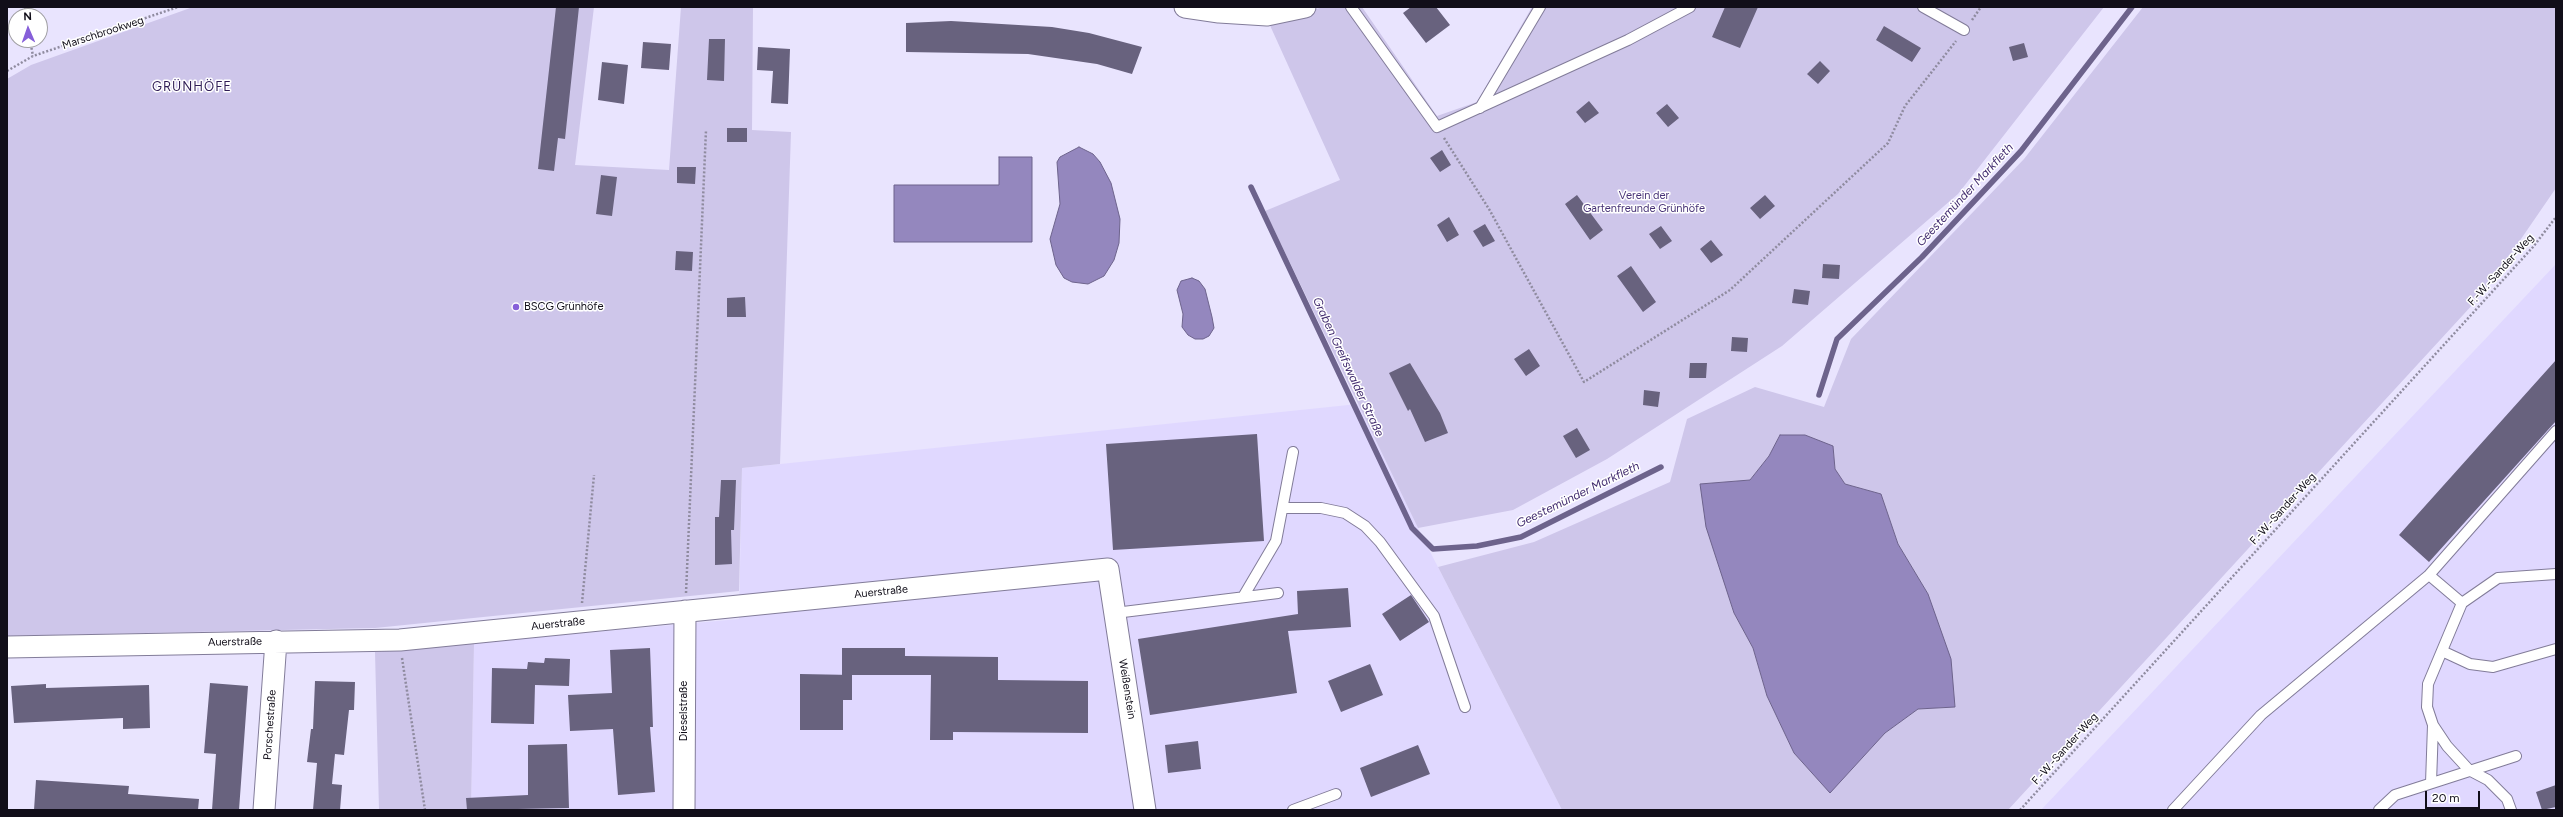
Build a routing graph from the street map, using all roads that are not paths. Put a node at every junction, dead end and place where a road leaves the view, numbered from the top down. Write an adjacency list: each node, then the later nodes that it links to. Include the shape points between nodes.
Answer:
1 (1185, 7): 2 (street, via 1267,15)
2 (1305, 7)
3 (1351, 7): 8 (lane, via 1437,126)
4 (1540, 7): 8 (lane)
5 (1690, 7): 8 (lane, via 1628,40)
6 (1923, 7): 7 (lane)
7 (1964, 30)
8 (1480, 108)
9 (2556, 431): 14 (lane)
10 (1293, 452): 11 (lane)
11 (1284, 508): 16 (lane, via 1276,540); 24 (lane, via 1321,508 1346,513 1365,526 1380,542 1434,616)
12 (1108, 569): 18 (street, Auerstraße); 19 (street, Weißenstein)
13 (2556, 574): 17 (lane, via 2498,578)
14 (2429, 575): 17 (lane); 34 (lane, via 2262,715)
15 (1278, 593): 16 (lane)
16 (1243, 597): 19 (lane)
17 (2462, 603): 23 (lane)
18 (685, 611): 20 (street, Auerstraße, via 400,640); 31 (street, Dieselstraße)
19 (1115, 613): 32 (street, Weißenstein)
20 (276, 641): 21 (street, Auerstraße); 30 (street, Porschestraße)
21 (7, 647)
22 (2556, 649): 23 (lane, via 2493,667 2470,664)
23 (2442, 651): 25 (lane, via 2428,684 2427,707)
24 (1465, 707)
25 (2433, 725): 27 (lane, via 2447,746); 28 (lane)
26 (2516, 756): 27 (lane)
27 (2469, 770): 28 (lane); 36 (lane, via 2488,780 2508,799)
28 (2432, 783): 35 (lane, via 2395,795)
29 (1336, 794): 33 (lane)
30 (264, 810)
31 (684, 810)
32 (1145, 810)
33 (1293, 810)
34 (2172, 810)
35 (2378, 810)
36 (2511, 810)

